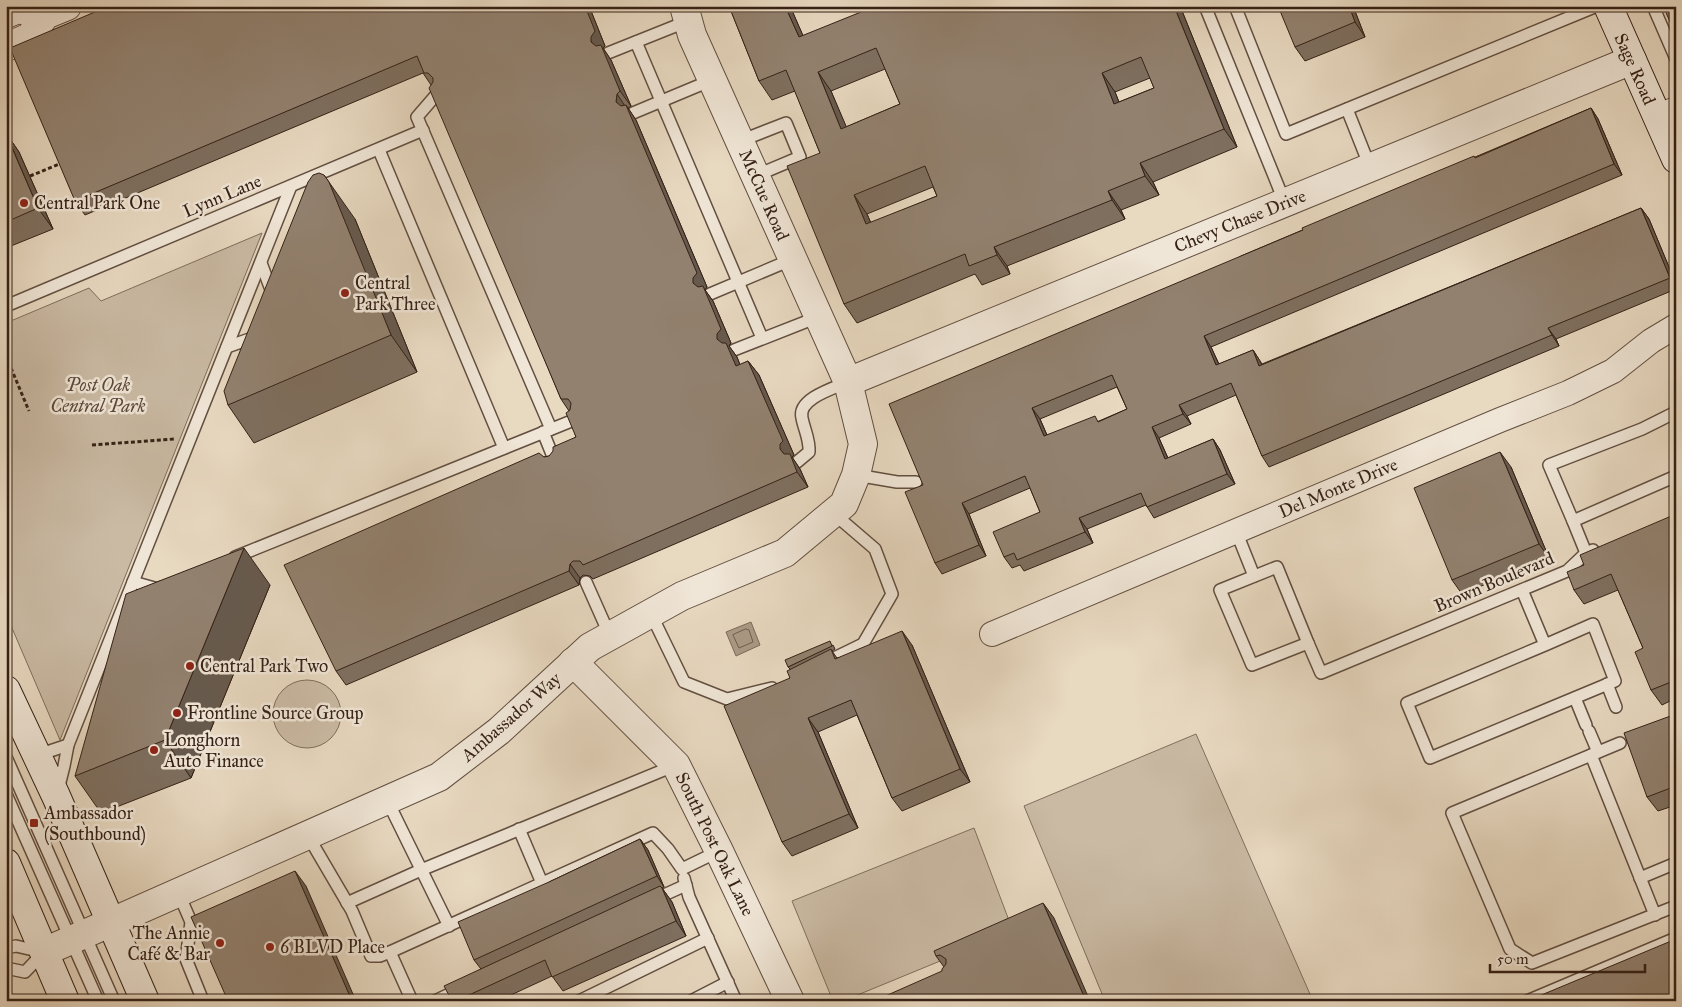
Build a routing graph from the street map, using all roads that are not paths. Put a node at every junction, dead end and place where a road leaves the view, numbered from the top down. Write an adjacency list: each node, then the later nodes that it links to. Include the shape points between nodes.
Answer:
1 (1205, 6): 27 (lane)
2 (1235, 6): 17 (lane, via 1286,134)
3 (1598, 6): 17 (lane)
4 (1608, 6): 13 (street, Sage Road)
5 (1653, 6): 12 (lane)
6 (56, 11): 8 (street, via 18,9); 10 (street, via 30,36)
7 (686, 13): 9 (lane); 14 (street, McCue Road)
8 (6, 14)
9 (636, 42): 11 (lane); 16 (lane)
10 (6, 46)
11 (608, 53)
12 (1676, 59)
13 (1632, 60): 19 (street, Sage Road); 24 (street, Chevy Chase Drive)
14 (712, 80): 16 (lane); 21 (street, McCue Road)
15 (436, 95): 20 (lane, via 418,117)
16 (661, 101): 18 (lane); 30 (lane)
17 (1347, 109): 24 (lane)
18 (634, 112)
19 (1666, 113): 23 (street, Sage Road)
20 (423, 130): 22 (lane, Lynn Lane); 43 (lane)
21 (740, 141): 25 (street, McCue Road); 25 (lane, via 786,123 800,157)
22 (379, 150): 26 (lane, Lynn Lane); 44 (lane)
23 (1676, 159)
24 (1370, 167): 27 (street, Chevy Chase Drive)
25 (755, 176): 28 (street, McCue Road)
26 (291, 186): 29 (lane); 32 (lane, Lynn Lane)
27 (1285, 202): 40 (street, Chevy Chase Drive)
28 (793, 260): 30 (lane); 34 (street, McCue Road)
29 (261, 263): 33 (lane, via 275,298); 38 (lane)
30 (738, 282): 31 (lane); 37 (lane)
31 (710, 294)
32 (6, 306)
33 (272, 306)
34 (818, 316): 37 (lane); 40 (street, McCue Road)
35 (1676, 326): 52 (street, Del Monte Drive, via 1613,371 1568,393)
36 (263, 328): 38 (lane, via 260,336)
37 (762, 338): 39 (lane)
38 (227, 347): 58 (lane)
39 (734, 350)
40 (848, 382): 45 (lane, via 813,398 803,407 801,415 810,444 809,452); 47 (street, Ambassador Way, via 863,444)
41 (1676, 412): 51 (lane, via 1642,429 1549,465)
42 (574, 420): 43 (lane)
43 (547, 431): 44 (lane); 46 (lane)
44 (504, 448): 55 (lane)
45 (797, 462)
46 (556, 464)
47 (856, 475): 49 (lane); 50 (street, Ambassador Way, via 844,504)
48 (1676, 476): 51 (lane)
49 (916, 482)
50 (832, 513): 61 (street, Ambassador Way, via 785,553 682,596); 67 (lane, via 875,549 892,594 863,644)
51 (1572, 521): 54 (lane)
52 (1236, 531): 56 (lane); 62 (street, Del Monte Drive)
53 (1604, 546): 54 (lane, Brown Boulevard)
54 (1586, 553): 60 (lane, Brown Boulevard, via 1567,571)
55 (222, 563)
56 (1254, 576): 64 (lane, via 1277,567); 64 (lane, via 1220,590 1252,665)
57 (176, 581): 58 (lane, via 158,589)
58 (133, 582): 74 (lane, via 113,643)
59 (586, 582): 63 (lane)
60 (1522, 590): 64 (lane, Brown Boulevard, via 1321,673); 65 (lane)
61 (651, 614): 63 (street, Ambassador Way); 69 (lane, via 684,682 727,699)
62 (992, 634)
63 (610, 636): 66 (street, Ambassador Way)
64 (1308, 643)
65 (1545, 645): 68 (lane, via 1593,624 1615,681); 71 (lane, via 1407,703 1430,758)
66 (573, 662): 80 (street, South Post Oak Lane); 83 (street, Ambassador Way, via 499,731 439,777)
67 (812, 668)
68 (1607, 684): 71 (lane); 72 (lane)
69 (779, 685)
70 (6, 690): 78 (street)
71 (1575, 698): 77 (lane)
72 (1616, 707)
73 (91, 716): 74 (lane)
74 (76, 722): 76 (lane)
75 (1620, 742): 77 (lane)
76 (68, 745): 78 (lane); 82 (lane)
77 (1594, 753): 91 (lane); 98 (lane, via 1452,813 1510,949 1532,963)
78 (38, 755): 82 (street)
79 (6, 757): 101 (lane)
80 (676, 765): 84 (lane); 86 (street, South Post Oak Lane)
81 (6, 794): 101 (lane)
82 (56, 796): 99 (street)
83 (387, 800): 85 (street, Ambassador Way); 89 (lane)
84 (518, 830): 89 (lane); 92 (lane)
85 (308, 836): 94 (street, Ambassador Way); 95 (lane)
86 (719, 851): 90 (lane); 120 (street, South Post Oak Lane)
87 (6, 863): 105 (street)
88 (1676, 863): 91 (lane)
89 (421, 870): 95 (lane); 100 (lane)
90 (682, 870): 92 (lane, via 653,833); 93 (lane)
91 (1640, 878): 98 (lane)
92 (542, 883): 100 (lane)
93 (686, 885): 96 (lane); 102 (lane)
94 (178, 892): 99 (street, Ambassador Way); 114 (lane, via 190,922 186,959)
95 (347, 904): 106 (lane, via 371,956)
96 (641, 906)
97 (1676, 906): 98 (lane)
98 (1654, 915)
99 (111, 922): 101 (street, Ambassador Way); 113 (street)
100 (449, 926): 106 (lane)
101 (77, 937): 105 (street, Ambassador Way); 111 (lane); 112 (lane)
102 (708, 938): 108 (lane); 117 (lane)
103 (1676, 938): 121 (lane)
104 (6, 948): 105 (lane, via 16,946)
105 (44, 952): 107 (lane, via 25,972); 110 (street)
106 (390, 952): 115 (lane)
107 (6, 968)
108 (728, 982): 118 (lane); 119 (lane)
109 (471, 984): 116 (lane)
110 (65, 1001)
111 (98, 1001)
112 (114, 1001)
113 (145, 1001)
114 (203, 1001)
115 (412, 1001)
116 (435, 1001)
117 (579, 1001)
118 (691, 1001)
119 (736, 1001)
120 (790, 1001)
121 (1527, 1001)

